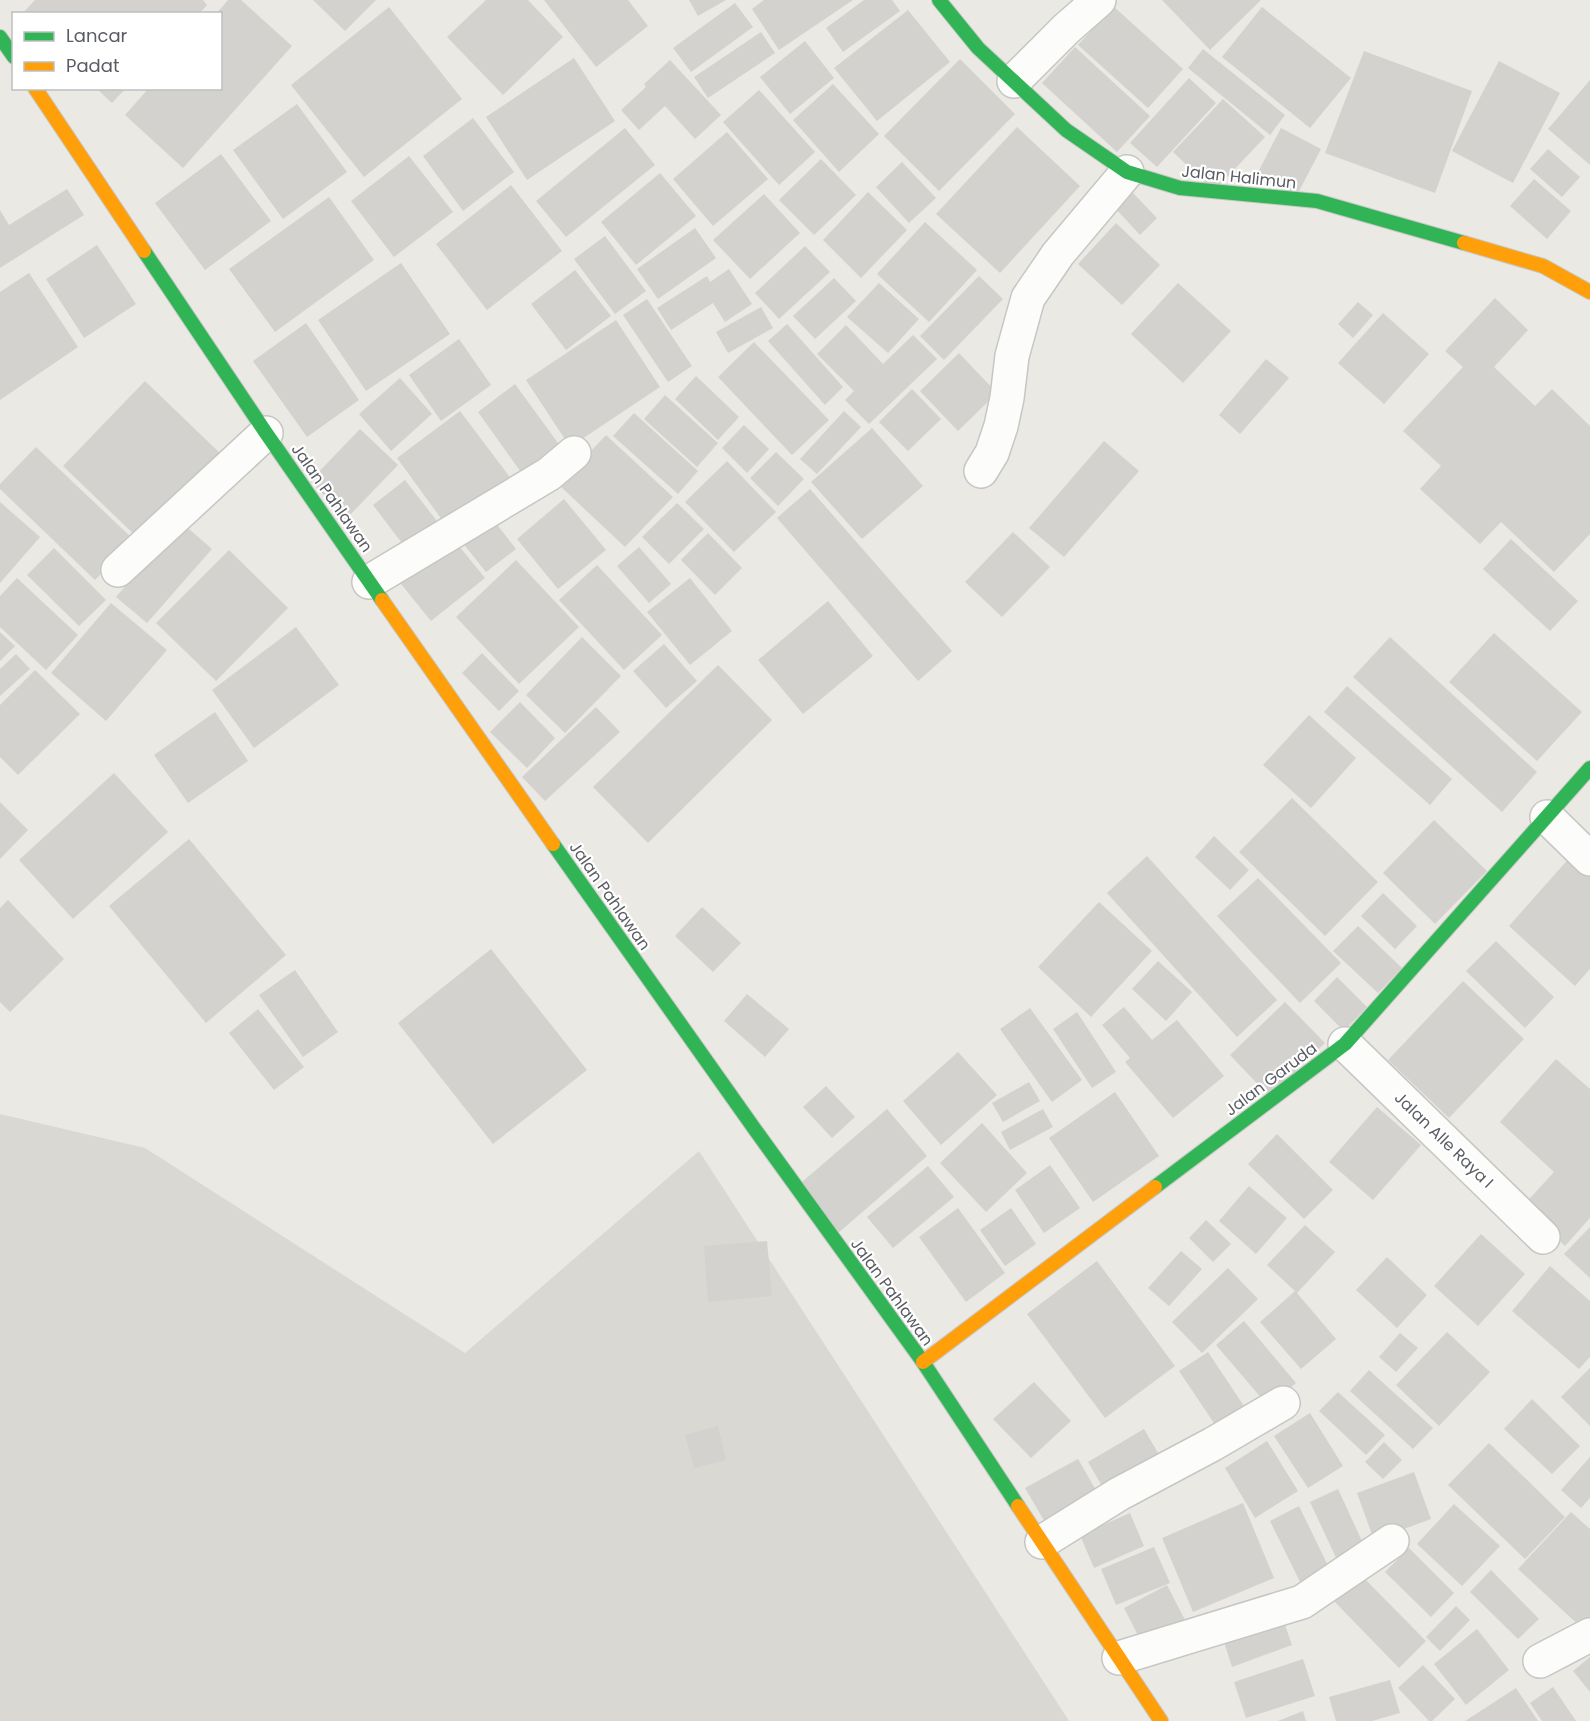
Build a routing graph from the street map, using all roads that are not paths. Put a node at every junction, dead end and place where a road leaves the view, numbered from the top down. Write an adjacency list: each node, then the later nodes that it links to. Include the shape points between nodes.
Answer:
1 (939, 0): 5 (main road, Jalan Halimun, via 978,48)
2 (1099, 0): 5 (street)
3 (0, 37): 4 (main road)
4 (12, 54)
5 (1014, 81): 7 (main road, Jalan Halimun, via 1066,130)
6 (36, 90): 9 (main road, Jalan Pahlawan)
7 (1127, 172): 8 (main road, Jalan Halimun, via 1180,189 1317,201 1543,266); 11 (street, via 1058,254 1028,298 1012,356 1001,426)
8 (1590, 292)
9 (266, 433): 12 (street); 13 (main road, Jalan Pahlawan)
10 (574, 453): 13 (street, via 549,474)
11 (981, 471)
12 (118, 570)
13 (369, 582): 19 (main road, Jalan Pahlawan)
14 (1590, 768): 15 (main road, Jalan Garuda)
15 (1547, 817): 16 (street); 17 (main road, Jalan Garuda)
16 (1590, 859)
17 (1345, 1044): 18 (street, Jalan Alle Raya I); 19 (main road, Jalan Garuda)
18 (1543, 1237)
19 (923, 1362): 22 (main road, Jalan Pahlawan)
20 (1283, 1403): 22 (street, via 1119,1494)
21 (1392, 1541): 24 (street, via 1302,1602)
22 (1042, 1542): 24 (main road, Jalan Pahlawan)
23 (1590, 1635): 25 (street)
24 (1119, 1658): 26 (main road, Jalan Pahlawan)
25 (1540, 1661)
26 (1161, 1721)

